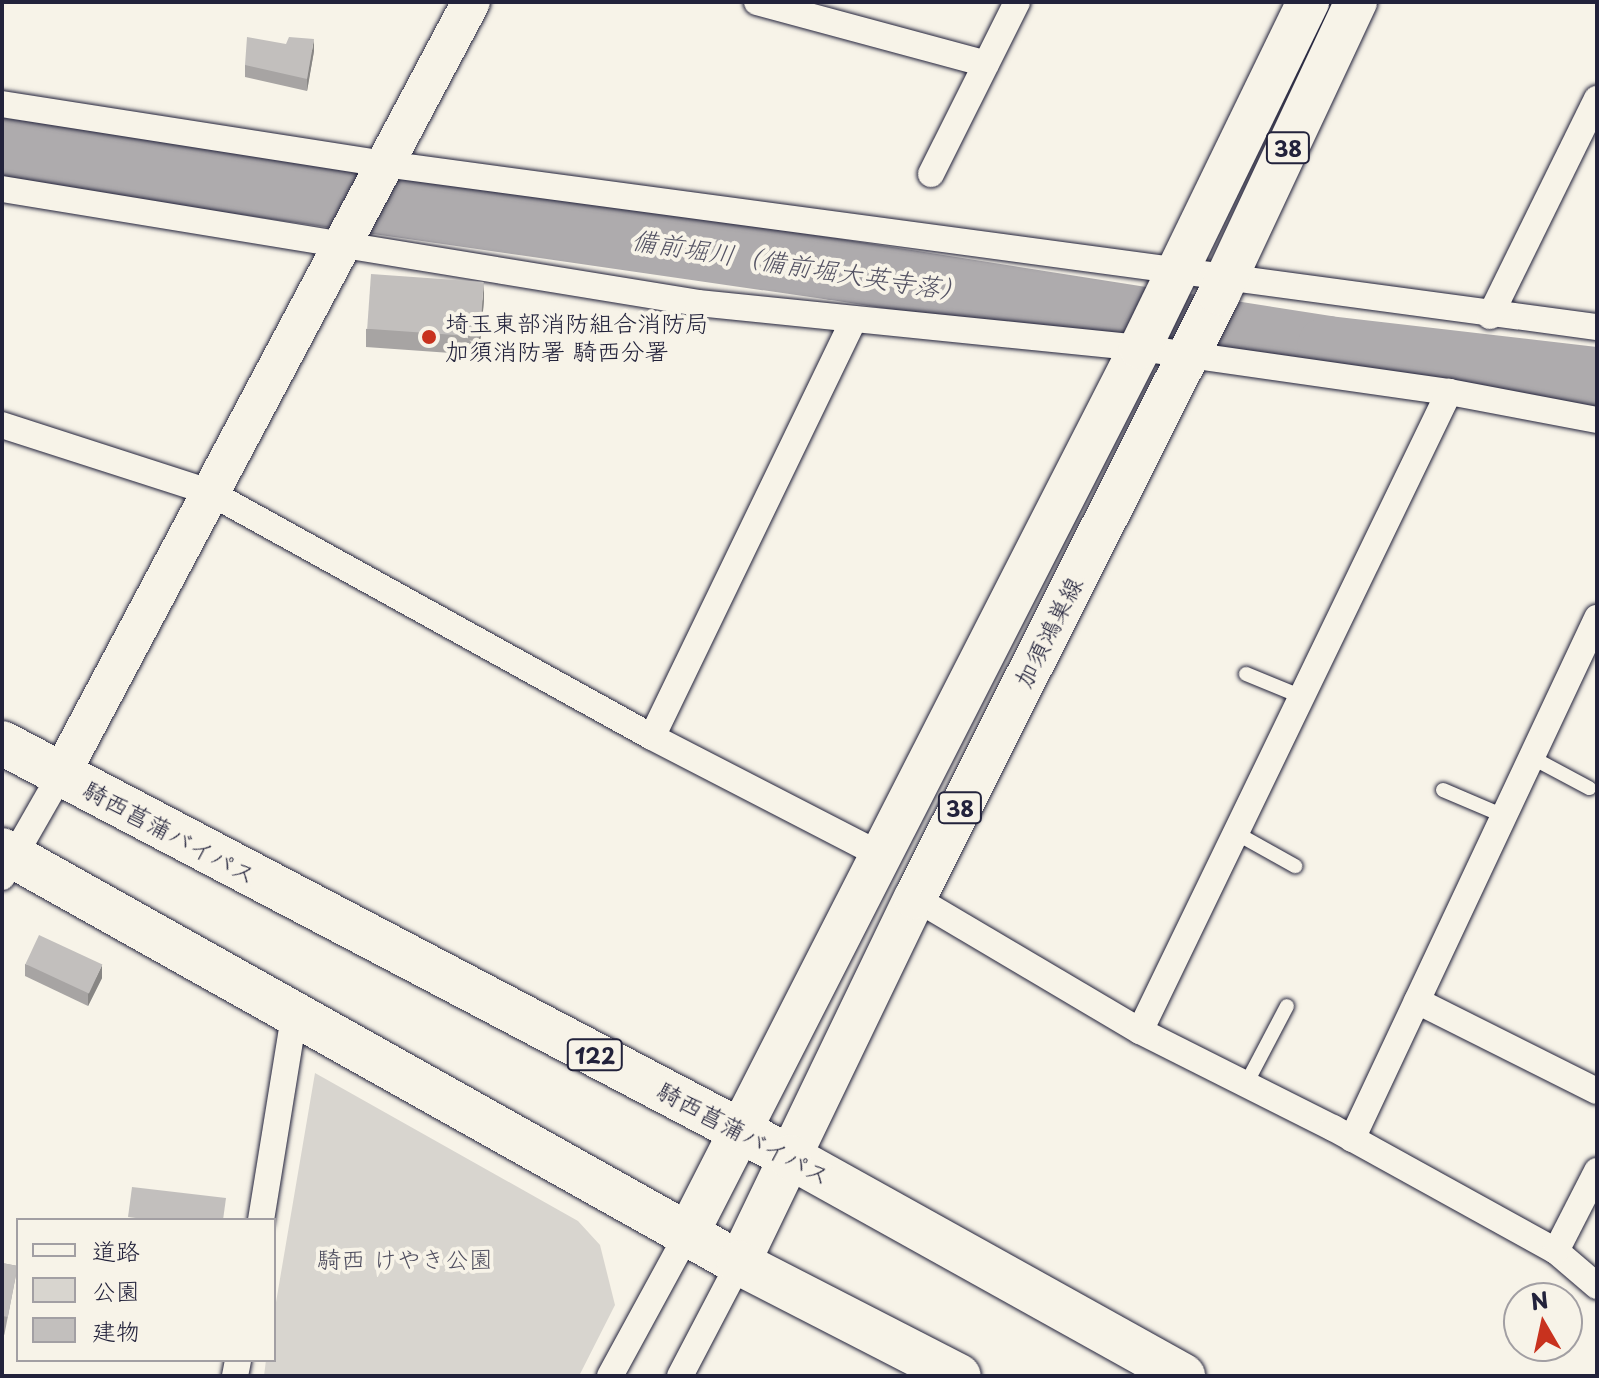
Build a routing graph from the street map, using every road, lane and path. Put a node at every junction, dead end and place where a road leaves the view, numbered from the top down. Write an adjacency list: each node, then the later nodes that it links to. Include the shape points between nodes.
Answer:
1 (471, 2): 9 (street)
2 (757, 2): 6 (street)
3 (1017, 2): 6 (street)
4 (1308, 2): 13 (main road, 加須鴻巣線 / 38)
5 (1356, 2): 14 (main road, 加須鴻巣線 / 38)
6 (986, 64): 10 (street)
7 (1597, 99): 15 (street)
8 (2, 104): 9 (street)
9 (381, 172): 12 (street); 13 (street)
10 (931, 174)
11 (2, 189): 12 (street)
12 (342, 248): 16 (street, via 698,303); 23 (street)
13 (1173, 279): 14 (street); 18 (main road, 加須鴻巣線 / 38)
14 (1223, 287): 15 (street); 19 (main road, 加須鴻巣線 / 38)
15 (1490, 316): 17 (street)
16 (854, 319): 18 (street); 27 (street)
17 (1597, 327)
18 (1140, 348): 19 (street); 35 (main road, 加須鴻巣線 / 38)
19 (1186, 356): 20 (street); 38 (main road, 加須鴻巣線 / 38)
20 (1449, 392): 21 (street); 26 (street)
21 (1597, 420)
22 (2, 425): 23 (street)
23 (209, 492): 27 (street); 30 (street)
24 (1597, 618): 29 (street)
25 (1246, 674): 26 (lane)
26 (1302, 697): 34 (street)
27 (652, 737): 35 (street)
28 (2, 743): 30 (highway, 騎西菖蒲バイパス / 122)
29 (1531, 757): 31 (lane); 33 (street)
30 (61, 774): 36 (street); 45 (highway, 騎西菖蒲バイパス / 122)
31 (1589, 788)
32 (1443, 790): 33 (lane)
33 (1504, 816): 39 (street)
34 (1236, 833): 37 (lane); 42 (street)
35 (881, 855): 45 (main road, 加須鴻巣線 / 38)
36 (7, 861): 41 (highway)
37 (1295, 866)
38 (915, 898): 42 (street); 47 (main road, 加須鴻巣線 / 38)
39 (1417, 1001): 44 (street); 46 (street)
40 (1287, 1006): 43 (lane)
41 (294, 1017): 49 (street); 50 (highway)
42 (1140, 1031): 43 (street)
43 (1246, 1084): 46 (street)
44 (1597, 1091)
45 (743, 1132): 47 (highway, 騎西菖蒲バイパス / 122); 50 (main road, 加須鴻巣線 / 38)
46 (1352, 1139): 51 (street)
47 (790, 1157): 52 (main road, 加須鴻巣線 / 38); 57 (highway, 騎西菖蒲バイパス / 122)
48 (1597, 1171): 51 (street)
49 (261, 1218)
50 (688, 1233): 52 (highway); 54 (street)
51 (1556, 1251): 53 (street)
52 (739, 1263): 55 (street); 56 (highway)
53 (1597, 1286)
54 (610, 1376)
55 (680, 1376)
56 (959, 1376)
57 (1183, 1376)

